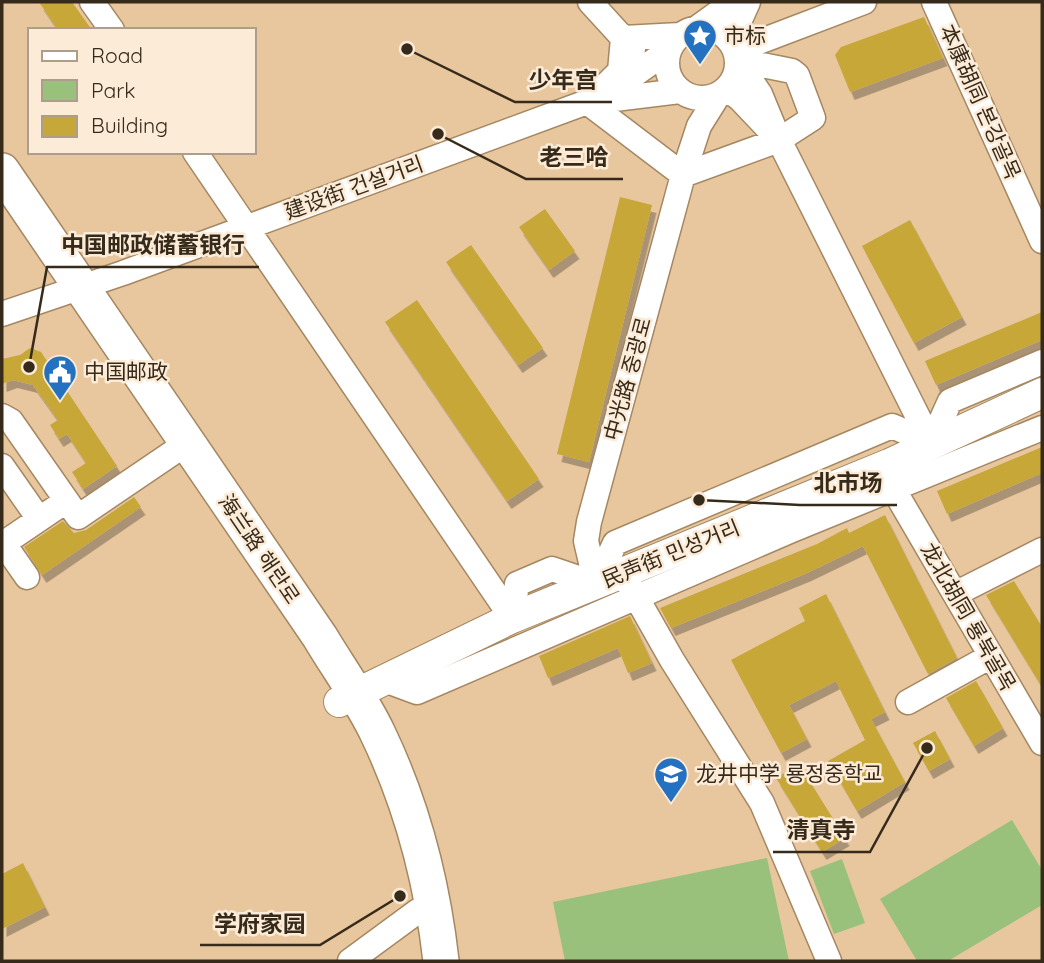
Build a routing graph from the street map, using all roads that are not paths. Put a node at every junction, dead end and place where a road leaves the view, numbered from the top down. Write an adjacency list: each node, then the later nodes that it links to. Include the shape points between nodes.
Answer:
1 (92, 2): 7 (street)
2 (590, 2): 8 (street)
3 (733, 2): 9 (street)
4 (748, 2): 10 (street)
5 (864, 2): 10 (street)
6 (936, 4): 21 (street, 本康胡同 본강골목)
7 (110, 28)
8 (623, 38): 9 (street); 11 (street); 14 (street, via 620,71)
9 (682, 38): 10 (street, via 719,33); 11 (street); 12 (street, via 668,72)
10 (734, 51): 13 (street, via 735,76); 15 (street, via 760,94); 15 (street, via 797,75 813,118)
11 (649, 65): 12 (street); 14 (street)
12 (683, 93): 13 (street, via 704,99); 14 (street); 18 (street, 中光路 중광로)
13 (719, 94): 15 (street, via 728,90 740,99); 18 (street, 中光路 중광로, via 699,126)
14 (587, 102): 18 (street); 20 (street, 建设街 건설거리)
15 (779, 140): 18 (street); 28 (street)
16 (196, 154): 20 (street)
17 (2, 171): 22 (highway, 海兰路 해란로)
18 (683, 176): 37 (street, 中光路 중광로, via 586,541)
19 (2, 201): 22 (highway, 海兰路 해란로)
20 (247, 228): 22 (street, 建设街 건설거리); 39 (street)
21 (1042, 241)
22 (73, 290): 23 (street, 建设街 건설거리); 29 (highway, 海兰路 해란로)
23 (2, 314)
24 (1042, 362): 28 (street, via 950,401)
25 (1042, 393): 28 (main road, 民声街 민성거리)
26 (2, 416): 32 (street, via 11,421)
27 (1042, 428): 31 (street)
28 (931, 443): 31 (main road, 民声街 민성거리); 37 (street, via 892,426 615,543)
29 (180, 447): 32 (street, via 78,517); 41 (highway, 海兰路 해란로, via 307,647)
30 (2, 466): 33 (street)
31 (892, 477): 37 (main road, 民声街 민성거리); 38 (street, 龙北胡同 룡북골목)
32 (66, 501): 33 (street)
33 (39, 519): 34 (street)
34 (3, 542): 36 (street)
35 (1042, 550): 38 (street)
36 (27, 577)
37 (619, 585): 39 (main road, 民声街 민성거리); 41 (street, via 417,692); 48 (street, 中光路 중광로, via 762,803)
38 (955, 594): 40 (street, 龙北胡同 룡북골목)
39 (512, 618): 41 (main road, 民声街 민성거리)
40 (991, 656): 42 (street); 43 (street, 龙北胡同 룡북골목)
41 (359, 691): 44 (highway, 海兰路 해란로); 47 (highway, 海兰路 해란로, via 416,827 428,869)
42 (908, 702)
43 (1042, 743)
44 (418, 911): 45 (street); 46 (highway, 海兰路 해란로)
45 (350, 961)
46 (424, 961)
47 (441, 961)
48 (829, 961)

